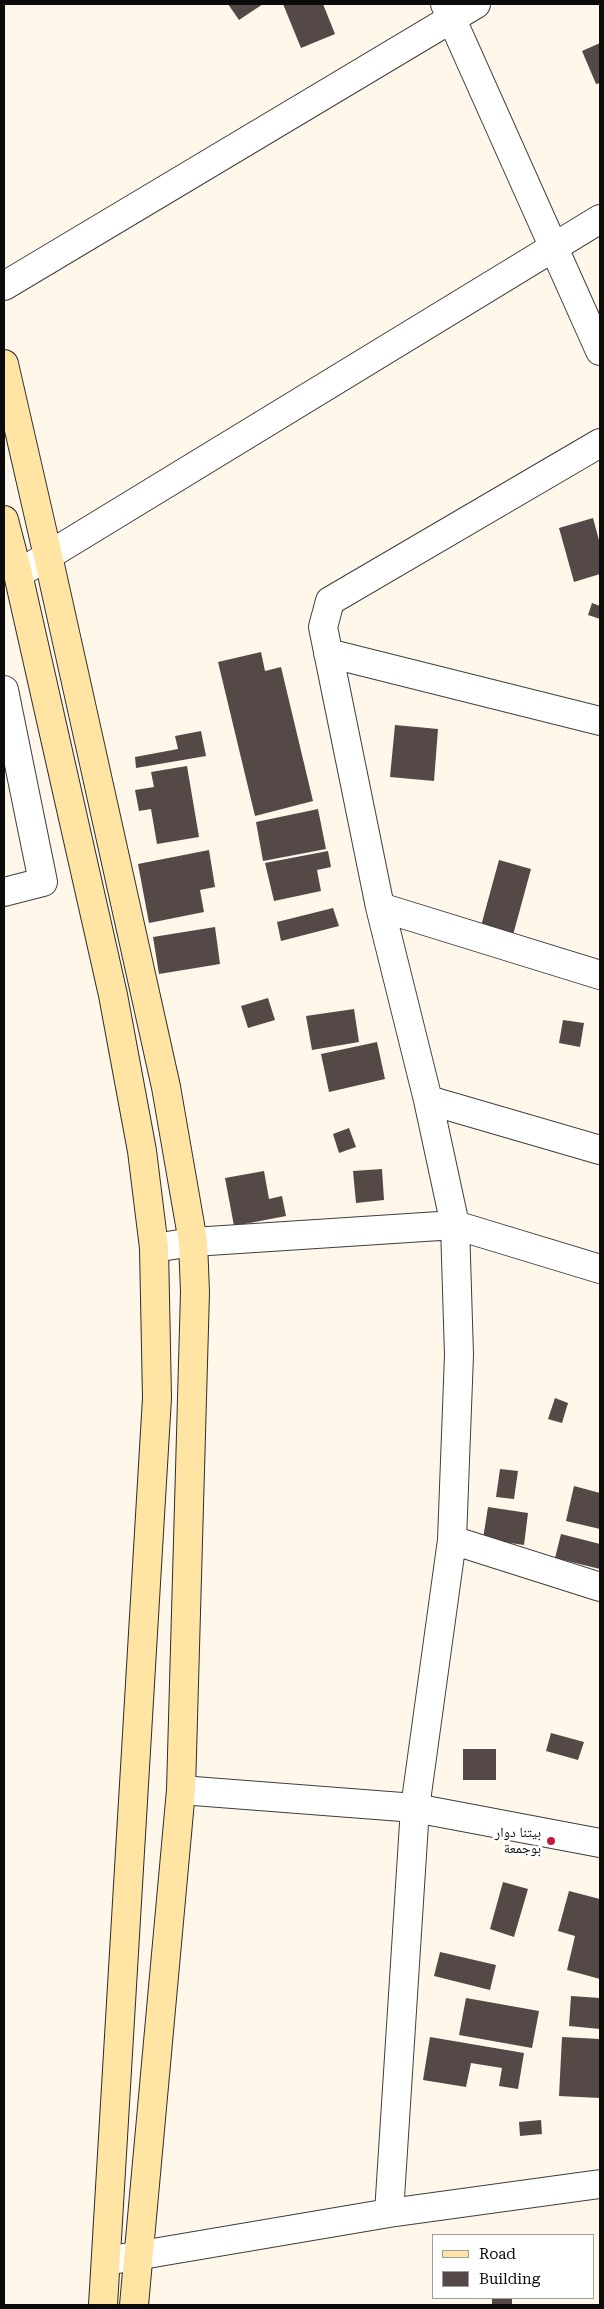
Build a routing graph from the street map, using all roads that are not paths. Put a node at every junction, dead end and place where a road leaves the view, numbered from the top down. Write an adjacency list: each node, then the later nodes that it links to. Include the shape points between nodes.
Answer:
1 (476, 4): 2 (street)
2 (448, 12): 4 (street); 5 (street)
3 (600, 219): 4 (street)
4 (554, 247): 6 (street); 10 (street)
5 (4, 286)
6 (600, 351)
7 (4, 364): 10 (main road)
8 (593, 453): 12 (street, via 330,601 323,627)
9 (4, 520): 11 (main road)
10 (48, 556): 11 (street); 21 (main road, via 166,1087)
11 (11, 576): 22 (main road, via 113,995 142,1151)
12 (328, 653): 14 (street); 16 (street)
13 (4, 690): 15 (street, via 42,882)
14 (600, 721)
15 (4, 892)
16 (380, 907): 17 (street); 18 (street)
17 (600, 975)
18 (428, 1100): 19 (street); 20 (street)
19 (600, 1150)
20 (455, 1225): 21 (street); 23 (street); 24 (street, via 458,1355)
21 (194, 1242): 22 (street); 26 (main road)
22 (154, 1248): 32 (main road, via 157,1398)
23 (600, 1268)
24 (452, 1540): 25 (street); 27 (street)
25 (600, 1586)
26 (181, 1790): 27 (street); 31 (main road)
27 (415, 1808): 28 (street); 30 (street)
28 (600, 1844)
29 (600, 2184): 30 (street)
30 (389, 2213): 31 (street)
31 (138, 2256): 32 (street); 34 (main road)
32 (106, 2261): 33 (main road)
33 (103, 2305)
34 (134, 2305)

